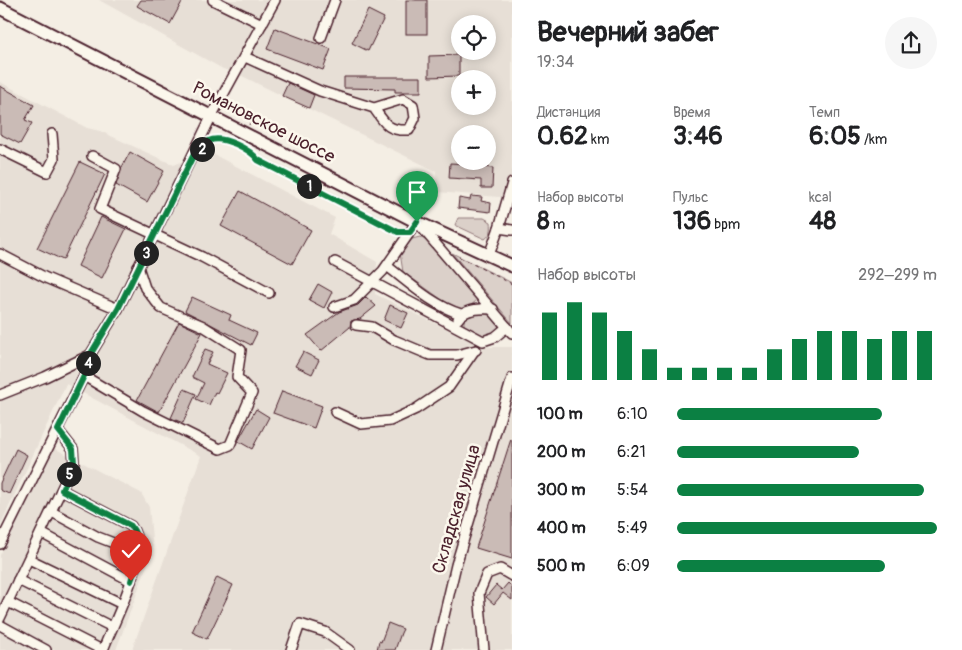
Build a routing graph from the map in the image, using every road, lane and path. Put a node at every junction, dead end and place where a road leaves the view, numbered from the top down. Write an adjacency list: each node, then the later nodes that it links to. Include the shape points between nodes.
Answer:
1 (213, 0): 5 (street)
2 (275, 0): 5 (street)
3 (335, 0): 6 (street)
4 (0, 8): 9 (main road, Романовское шоссе)
5 (262, 24): 7 (street)
6 (321, 38)
7 (245, 56): 8 (street, via 320,90); 9 (street)
8 (374, 108): 8 (street, via 383,122 396,130 409,130 415,118 412,106 402,99)
9 (212, 115): 15 (main road, Романовское шоссе); 19 (street)
10 (52, 134): 12 (street, via 54,159 47,172)
11 (204, 146): 18 (path, via 216,139 237,144 254,153 258,160 398,232)
12 (0, 148)
13 (92, 156): 19 (street, via 116,169 100,209)
14 (512, 183): 16 (street)
15 (417, 222): 18 (street); 22 (main road, Романовское шоссе); 32 (street)
16 (499, 228): 17 (street); 22 (street)
17 (512, 230)
18 (410, 232): 24 (street)
19 (154, 235): 26 (street); 29 (street)
20 (0, 254): 31 (street)
21 (454, 255): 28 (path)
22 (490, 255): 25 (main road, Романовское шоссе)
23 (335, 262): 27 (street)
24 (387, 266): 27 (street); 33 (street, via 418,290 452,312)
25 (512, 266)
26 (138, 267): 31 (street); 40 (street, via 145,288 161,308 203,326 241,350 237,378 252,393 230,445 220,449 143,411)
27 (371, 281): 30 (street, via 354,300); 36 (street)
28 (512, 284)
29 (269, 293)
30 (334, 307)
31 (118, 309): 39 (street)
32 (493, 309): 33 (street, via 481,308); 35 (street)
33 (461, 314): 36 (street, via 458,319)
34 (356, 325): 38 (street, via 372,327 394,340 430,354)
35 (510, 330): 37 (street)
36 (466, 331): 37 (street)
37 (483, 341): 38 (street)
38 (474, 352): 43 (street, via 449,387 416,409 390,421 361,424)
39 (90, 355): 40 (street); 42 (street)
40 (84, 376): 44 (street)
41 (512, 378): 63 (street, Складская улица, via 456,565)
42 (0, 395)
43 (335, 412)
44 (58, 430): 45 (street, via 73,449 74,463); 48 (street)
45 (62, 490): 46 (street); 49 (street, via 131,526)
46 (52, 512): 47 (street); 49 (street, via 98,537)
47 (41, 533): 50 (street); 53 (street)
48 (0, 544)
49 (139, 553): 53 (street)
50 (29, 558): 52 (street); 55 (street)
51 (512, 576): 64 (street, via 500,569 487,574 479,593)
52 (18, 580): 54 (street); 58 (street)
53 (131, 581): 55 (street)
54 (8, 602): 56 (street); 60 (street)
55 (122, 604): 58 (street)
56 (0, 618)
57 (0, 625): 59 (street)
58 (112, 628): 60 (street)
59 (46, 650)
60 (103, 650)
61 (291, 650): 62 (street, via 300,624 325,632)
62 (350, 650)
63 (436, 650)
64 (484, 650)

